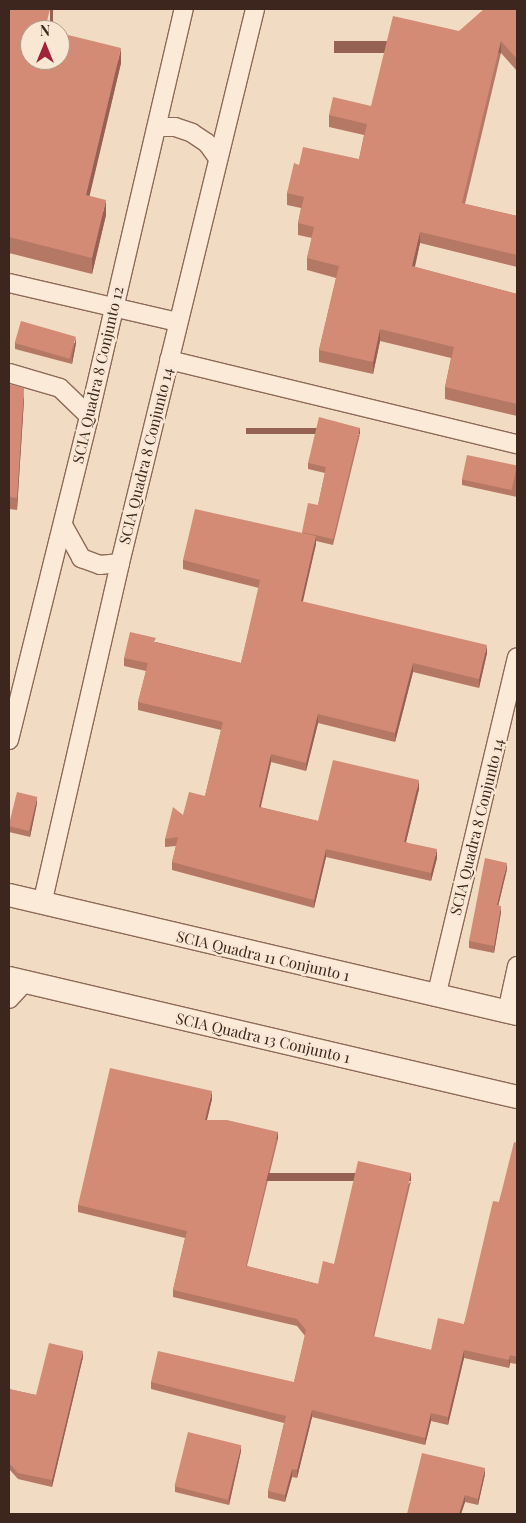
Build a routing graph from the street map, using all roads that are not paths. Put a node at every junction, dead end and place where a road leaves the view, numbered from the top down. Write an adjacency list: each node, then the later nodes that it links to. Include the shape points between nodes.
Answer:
1 (184, 9): 3 (street, SCIA Quadra 8 Conjunto 12)
2 (255, 9): 4 (street, SCIA Quadra 8 Conjunto 14)
3 (157, 127): 4 (street, via 175,127 192,132 207,143); 6 (street, SCIA Quadra 8 Conjunto 12)
4 (218, 158): 7 (street, SCIA Quadra 8 Conjunto 14)
5 (9, 283): 6 (street)
6 (113, 308): 7 (street); 10 (street, SCIA Quadra 8 Conjunto 12)
7 (178, 322): 8 (street, SCIA Quadra 8 Conjunto 14)
8 (169, 360): 11 (street); 13 (street, SCIA Quadra 8 Conjunto 14)
9 (9, 373): 10 (street, via 60,388)
10 (89, 416): 12 (street, SCIA Quadra 8 Conjunto 12)
11 (517, 444)
12 (63, 525): 13 (street, via 81,558 100,565); 15 (street, SCIA Quadra 8 Conjunto 12)
13 (120, 563): 17 (street, SCIA Quadra 8 Conjunto 14)
14 (517, 658): 20 (street, SCIA Quadra 8 Conjunto 14)
15 (9, 740)
16 (9, 895): 17 (street, SCIA Quadra 11 Conjunto 1)
17 (42, 904): 20 (street, SCIA Quadra 11 Conjunto 1)
18 (517, 966): 22 (street)
19 (17, 980): 21 (street); 23 (street, SCIA Quadra 13 Conjunto 1)
20 (436, 997): 22 (street, SCIA Quadra 11 Conjunto 1)
21 (9, 999)
22 (512, 1013)
23 (517, 1097)

